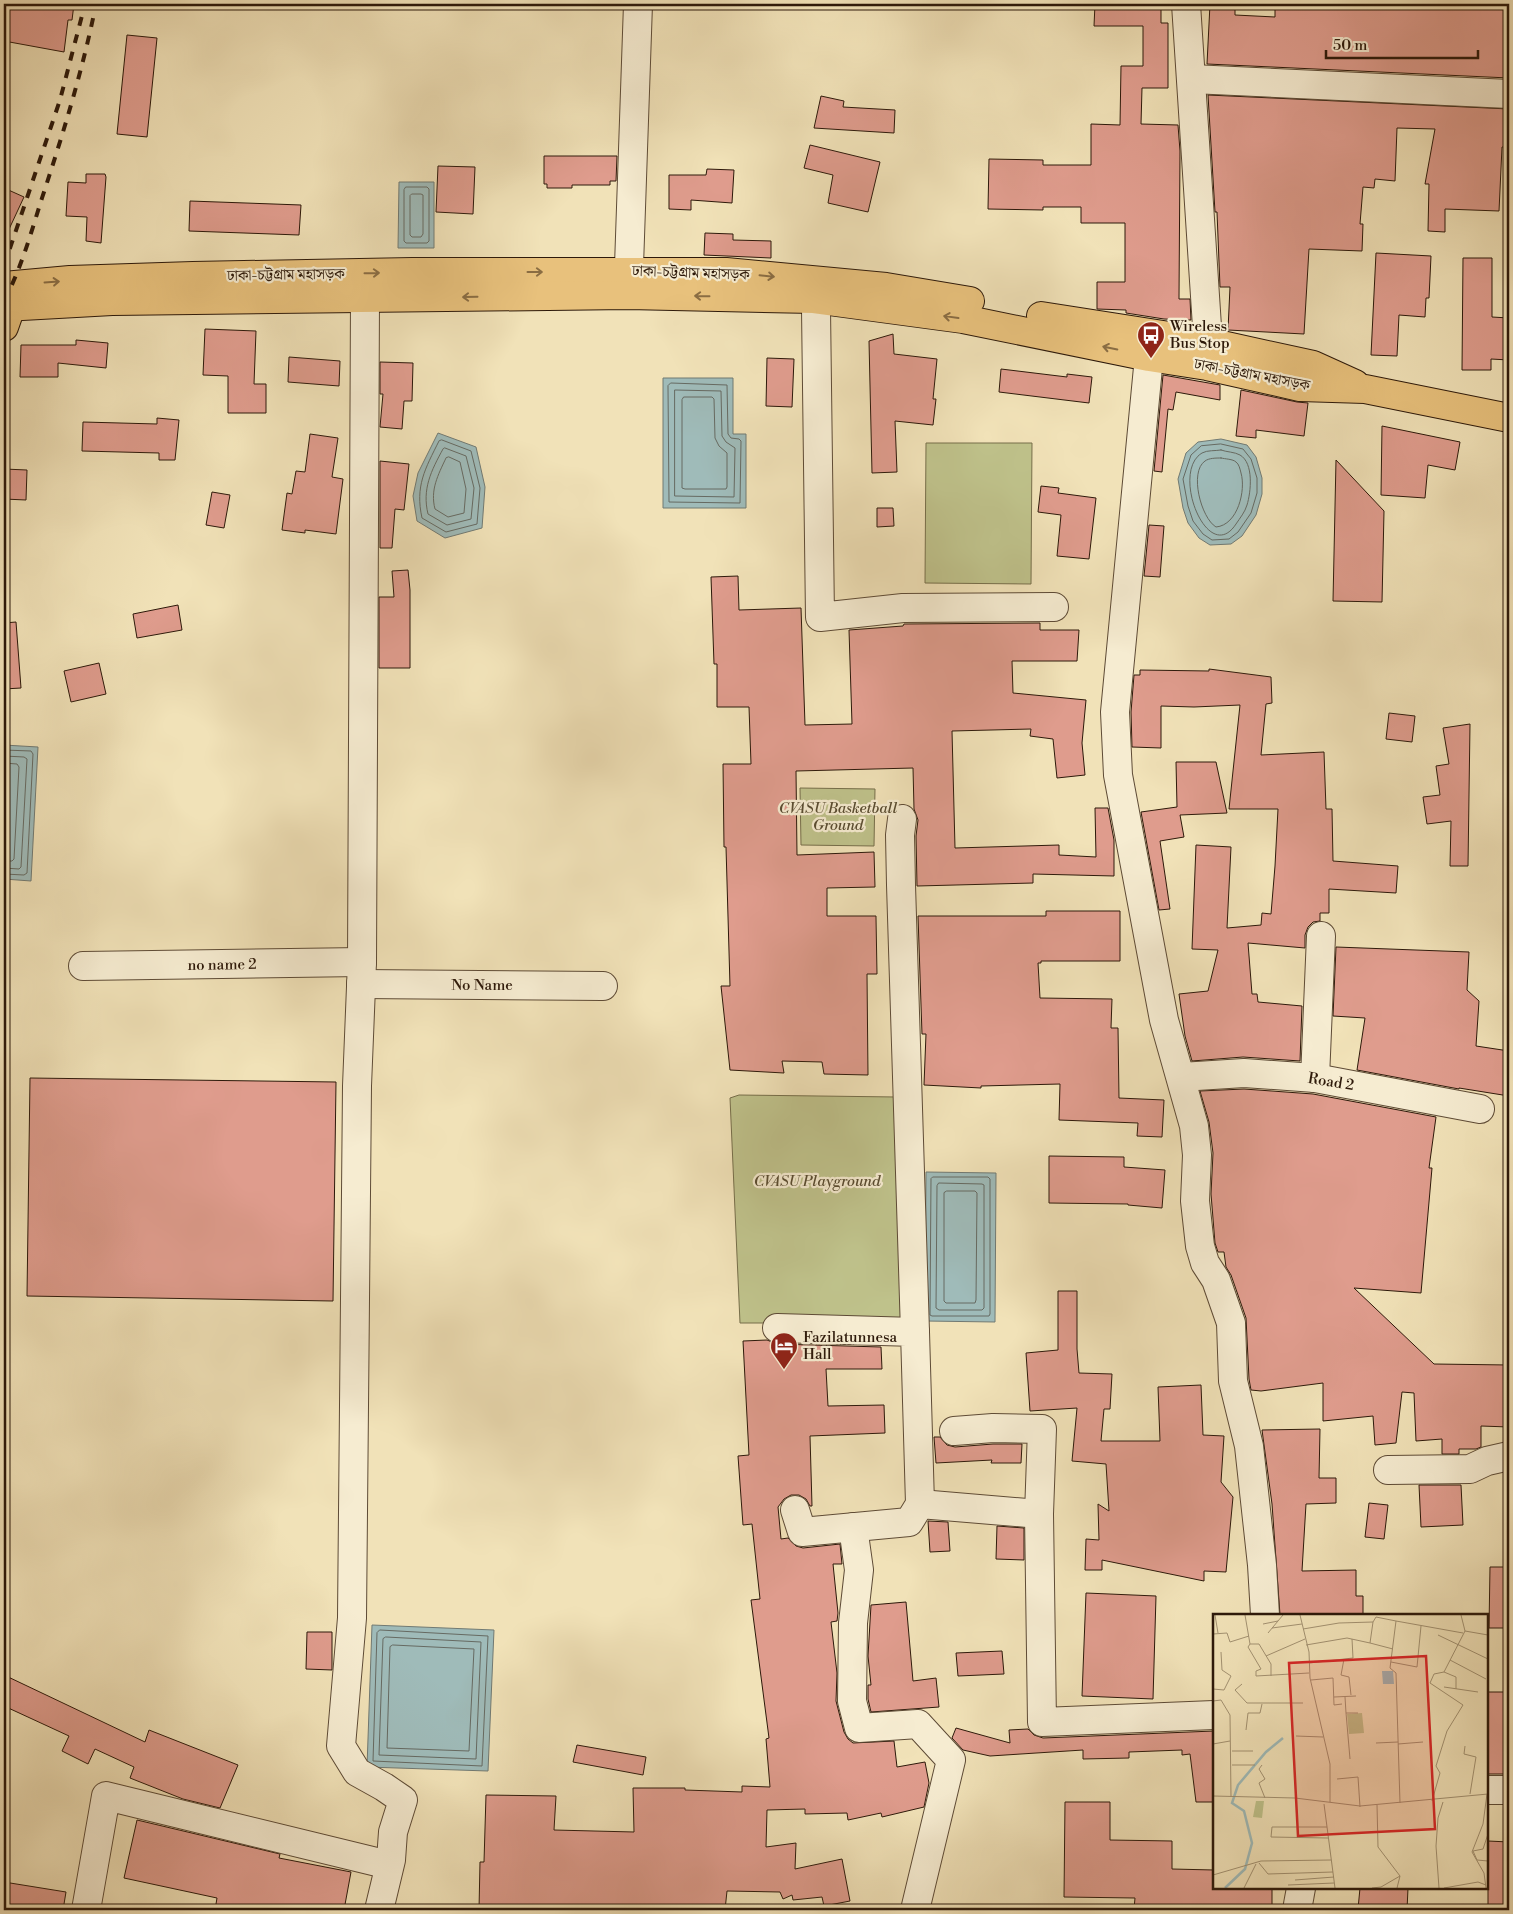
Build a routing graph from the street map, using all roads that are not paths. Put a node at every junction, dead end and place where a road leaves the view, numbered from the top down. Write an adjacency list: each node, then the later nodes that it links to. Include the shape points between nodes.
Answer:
1 (638, 4): 5 (street)
2 (1186, 4): 3 (street)
3 (1192, 79): 4 (street); 9 (street)
4 (1509, 94)
5 (628, 283): 6 (highway, ঢাকা-চট্টগ্রাম মহাসড়ক, via 726,272); 7 (highway, ঢাকা-চট্টগ্রাম মহাসড়ক, one-way to 7); 8 (highway, ঢাকা-চট্টগ্রাম মহাসড়ক, one-way to 5, via 70,280 193,276)
6 (814, 290): 9 (highway, ঢাকা-চট্টগ্রাম মহাসড়ক, via 886,287 1034,315); 10 (highway, ঢাকা-চট্টগ্রাম মহাসড়ক, one-way to 6); 13 (street, via 820,618 903,608)
7 (365, 299): 8 (highway, ঢাকা-চট্টগ্রাম মহাসড়ক, via 112,301); 17 (street)
8 (5, 307)
9 (1208, 342): 11 (highway, ঢাকা-চট্টগ্রাম মহাসড়ক, via 1313,364)
10 (1149, 357): 11 (highway, ঢাকা-চট্টগ্রাম মহাসড়ক, via 1300,387); 19 (street, via 1115,712 1118,775 1164,1020)
11 (1365, 389): 12 (highway, ঢাকা-চট্টগ্রাম মহাসড়ক)
12 (1509, 418)
13 (1054, 607)
14 (902, 819): 23 (street, via 901,895)
15 (1322, 936): 20 (street)
16 (83, 966): 17 (street, no name 2)
17 (361, 973): 18 (street, No Name); 35 (street, via 352,1618 341,1746 357,1772 403,1800 393,1832)
18 (603, 986)
19 (1181, 1078): 20 (street, Road 2, via 1244,1073); 31 (street, via 1194,1126 1195,1200 1200,1246 1231,1323 1233,1381 1248,1446)
20 (1315, 1078): 21 (street, Road 2)
21 (1480, 1109)
22 (777, 1328): 23 (street)
23 (915, 1332): 27 (street)
24 (954, 1430): 29 (street, via 1042,1429)
25 (1509, 1456): 26 (street, via 1470,1469)
26 (1388, 1470)
27 (920, 1504): 29 (street); 30 (street, via 909,1522)
28 (795, 1510): 30 (street, via 802,1532)
29 (1039, 1514): 32 (street, via 1042,1722)
30 (853, 1527): 39 (street, via 858,1570 853,1623 852,1701 859,1728 918,1724 951,1760)
31 (1265, 1614)
32 (1213, 1715)
33 (1488, 1790): 34 (street)
34 (1509, 1790)
35 (389, 1865): 37 (street, via 106,1796); 38 (street)
36 (1301, 1889): 40 (street)
37 (86, 1910)
38 (379, 1910)
39 (914, 1910)
40 (1297, 1910)

